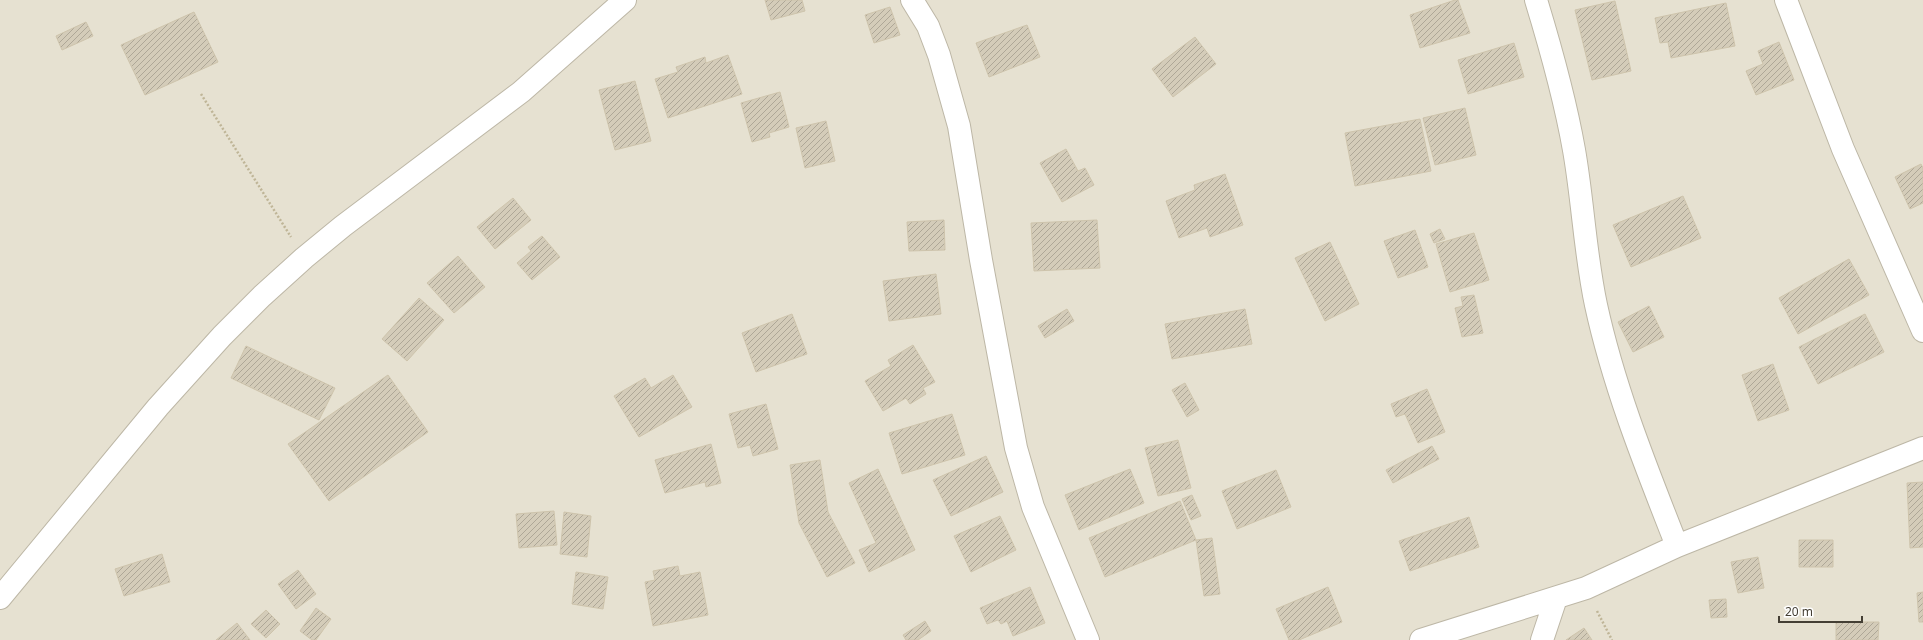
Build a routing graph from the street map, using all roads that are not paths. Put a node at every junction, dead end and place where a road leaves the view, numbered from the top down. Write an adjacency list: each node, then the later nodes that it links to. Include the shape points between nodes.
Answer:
1 (625, 0): 8 (street, via 521,92 304,258 227,331 162,402)
2 (912, 0): 10 (street, via 928,26 939,55 959,126 1016,448 1033,506)
3 (1536, 0): 7 (street, via 1573,143 1592,284 1604,335 1619,389)
4 (1786, 0): 5 (street, via 1843,149)
5 (1923, 331)
6 (1923, 448): 7 (street)
7 (1677, 546): 9 (street, via 1586,588)
8 (0, 598)
9 (1556, 598): 11 (street); 12 (street)
10 (1088, 640)
11 (1421, 640)
12 (1542, 640)

